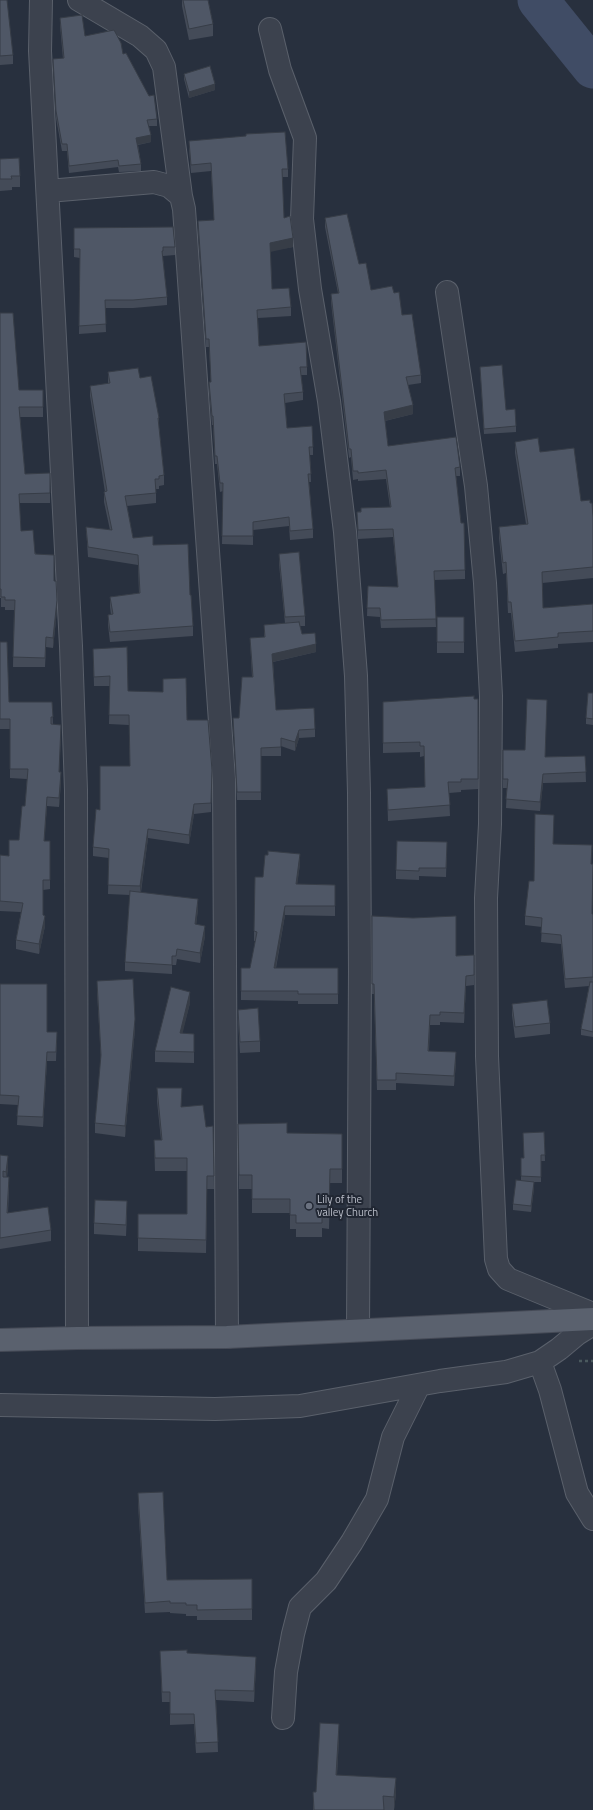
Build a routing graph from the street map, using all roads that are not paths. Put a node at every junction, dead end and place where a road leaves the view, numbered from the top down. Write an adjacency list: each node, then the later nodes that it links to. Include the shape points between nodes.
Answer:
1 (41, 0): 4 (street, via 40,51)
2 (79, 0): 5 (street, via 140,36 156,50 164,66)
3 (270, 29): 10 (street, via 280,70 305,138 302,219 343,517 356,676 360,963)
4 (48, 191): 5 (street, via 154,182 169,186); 12 (street, via 76,790)
5 (181, 196): 11 (street, via 224,779)
6 (447, 292): 7 (street, via 476,486 491,690 490,824 486,898 487,1056 496,1259 499,1269 508,1279)
7 (593, 1314)
8 (593, 1319): 10 (main road)
9 (593, 1324): 14 (street)
10 (358, 1330): 11 (main road)
11 (228, 1337): 12 (main road)
12 (76, 1338): 13 (main road)
13 (0, 1340)
14 (540, 1362): 15 (street, via 506,1372); 17 (street, via 550,1390 577,1493)
15 (419, 1385): 16 (street, via 300,1406 265,1409); 18 (street, via 393,1437 377,1499 326,1581 300,1607 286,1672)
16 (0, 1406)
17 (593, 1519)
18 (283, 1718)

